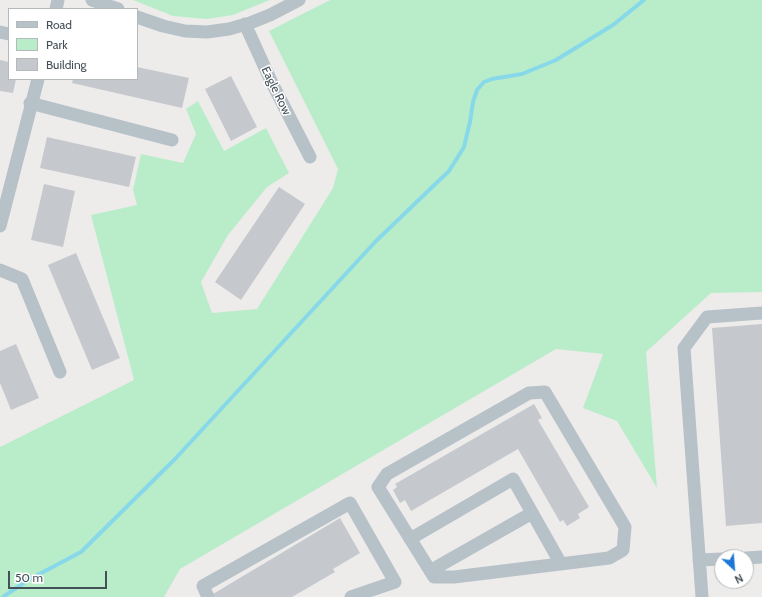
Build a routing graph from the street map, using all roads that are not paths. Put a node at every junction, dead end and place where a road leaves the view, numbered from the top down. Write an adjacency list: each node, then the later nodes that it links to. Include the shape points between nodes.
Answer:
1 (92, 0): 3 (street)
2 (299, 0): 5 (street)
3 (115, 8)
4 (138, 17): 5 (street, via 184,31 207,32)
5 (245, 24): 9 (street, Eagle Row)
6 (38, 80): 7 (street)
7 (30, 103): 8 (street); 10 (street)
8 (172, 140)
9 (310, 157)
10 (0, 226)
11 (0, 270): 13 (street, via 22,279)
12 (762, 313): 17 (street, via 707,317 684,348)
13 (60, 372)
14 (532, 513): 15 (street, via 513,479); 18 (street); 19 (street)
15 (410, 539): 18 (street, via 378,487 387,474 529,393 546,392 625,527 623,550 609,558); 19 (street)
16 (714, 559): 17 (street)
17 (699, 560): 22 (street)
18 (561, 564): 19 (street, via 454,577 434,577)
19 (430, 571)
20 (208, 597): 21 (street, via 204,586 350,503 395,582)
21 (351, 597)
22 (702, 597)

